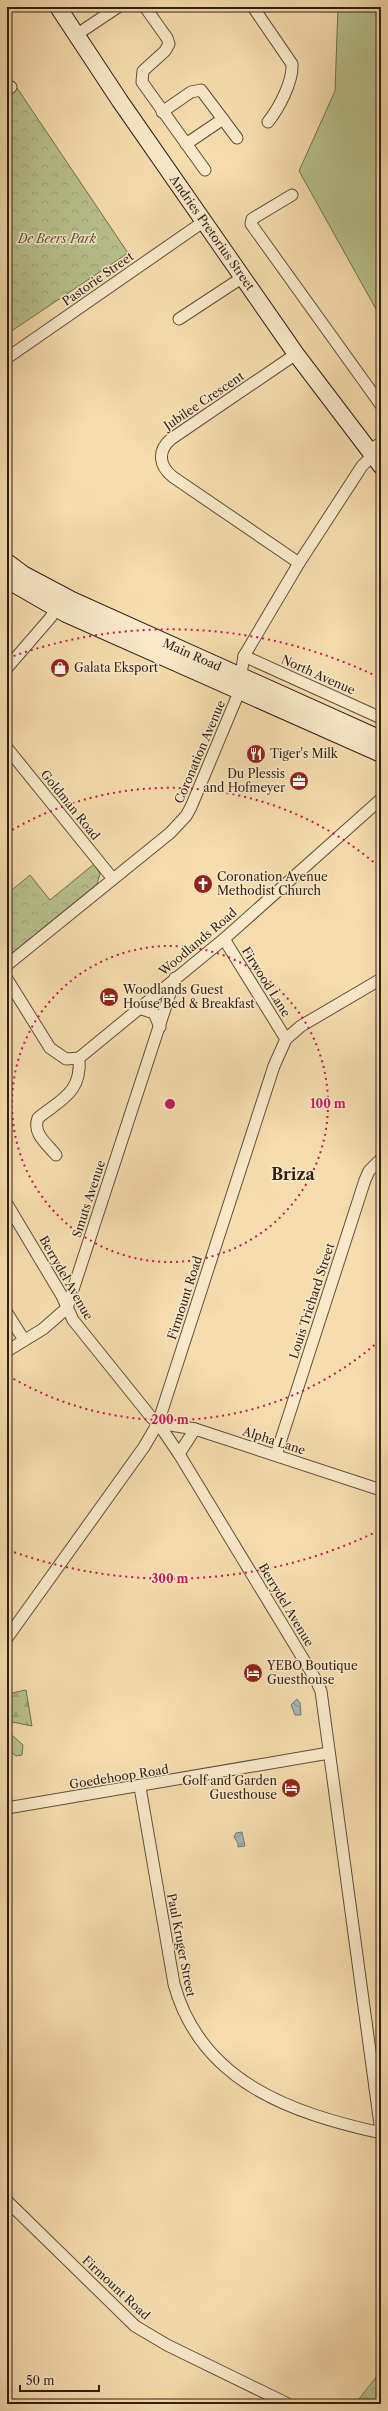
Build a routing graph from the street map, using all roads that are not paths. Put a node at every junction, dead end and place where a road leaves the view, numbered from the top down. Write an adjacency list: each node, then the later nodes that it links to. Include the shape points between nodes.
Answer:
1 (58, 7): 5 (main road, Andries Pretorius Street)
2 (118, 7): 5 (street)
3 (145, 7): 6 (street, via 168,41 168,47 145,68 142,74 142,82)
4 (253, 7): 8 (street, via 292,64 292,72 277,109)
5 (76, 35): 13 (main road, Andries Pretorius Street)
6 (162, 112): 7 (street, via 198,90 204,92); 10 (street)
7 (223, 119): 9 (street); 10 (street)
8 (268, 122)
9 (237, 138)
10 (186, 144): 11 (street)
11 (205, 170)
12 (292, 195): 18 (street, via 252,219 251,224)
13 (203, 222): 14 (main road, Andries Pretorius Street); 17 (street, Pastorie Street)
14 (242, 277): 15 (street); 16 (main road, Andries Pretorius Street)
15 (179, 318)
16 (296, 354): 19 (main road, Andries Pretorius Street); 21 (street, Jubilee Crescent, via 171,439 163,448 161,455 164,468 173,477)
17 (7, 358)
18 (381, 405)
19 (377, 455): 21 (street, Coronation Avenue, via 362,466)
20 (7, 562): 23 (main road, Main Road)
21 (299, 563): 24 (street, Coronation Avenue)
22 (7, 580): 23 (main road, Main Road)
23 (59, 602): 25 (street); 26 (main road, Main Road)
24 (244, 656): 26 (street, Coronation Avenue); 27 (street, North Avenue)
25 (7, 668)
26 (240, 683): 28 (main road, Main Road); 30 (main road, Main Road); 32 (street, Coronation Avenue, via 186,816 170,833)
27 (381, 718)
28 (381, 739)
29 (7, 748): 32 (street, Goldman Road)
30 (381, 754)
31 (381, 799): 33 (street, Woodlands Road)
32 (114, 879): 34 (street, Coronation Avenue)
33 (224, 939): 35 (street, Woodlands Road); 40 (street, Firwood Lane)
34 (7, 965)
35 (175, 978): 38 (street, Woodlands Road); 39 (street, Smuts Avenue)
36 (381, 979): 40 (street, Firmount Road, via 301,1026)
37 (7, 980): 41 (street, via 50,1048 61,1057 72,1060)
38 (139, 1008): 39 (street, via 154,1013); 41 (street, Woodlands Road)
39 (160, 1027): 45 (street, Smuts Avenue)
40 (286, 1039): 49 (street, Firmount Road, via 274,1066)
41 (78, 1058): 42 (street, via 80,1071 76,1085 38,1118 36,1123 38,1132)
42 (56, 1155)
43 (381, 1159): 52 (street, Louis Trichard Street, via 372,1167 365,1180)
44 (7, 1204): 45 (street, Berrydel Avenue)
45 (67, 1308): 47 (street, Smuts Avenue, via 55,1320); 49 (street, Berrydel Avenue, via 73,1320)
46 (7, 1313): 47 (street)
47 (24, 1340): 48 (street, Smuts Avenue)
48 (7, 1351)
49 (158, 1423): 50 (street, Alpha Lane); 51 (street, Berrydel Avenue); 54 (street, Firmount Road, via 139,1454)
50 (194, 1429): 51 (street); 52 (street, Alpha Lane)
51 (179, 1454): 55 (street, Berrydel Avenue, via 316,1680 321,1691)
52 (276, 1456): 53 (street, Alpha Lane)
53 (381, 1490)
54 (7, 1638)
55 (329, 1753): 56 (street, Goedehoop Road); 58 (street, Berrydel Avenue)
56 (140, 1787): 57 (street, Goedehoop Road); 58 (street, Paul Kruger Street, via 174,1984 182,2010 193,2031 221,2064 258,2091 314,2115)
57 (7, 1808)
58 (381, 2132)
59 (7, 2200): 60 (street, Firmount Road, via 134,2326)
60 (288, 2404)

